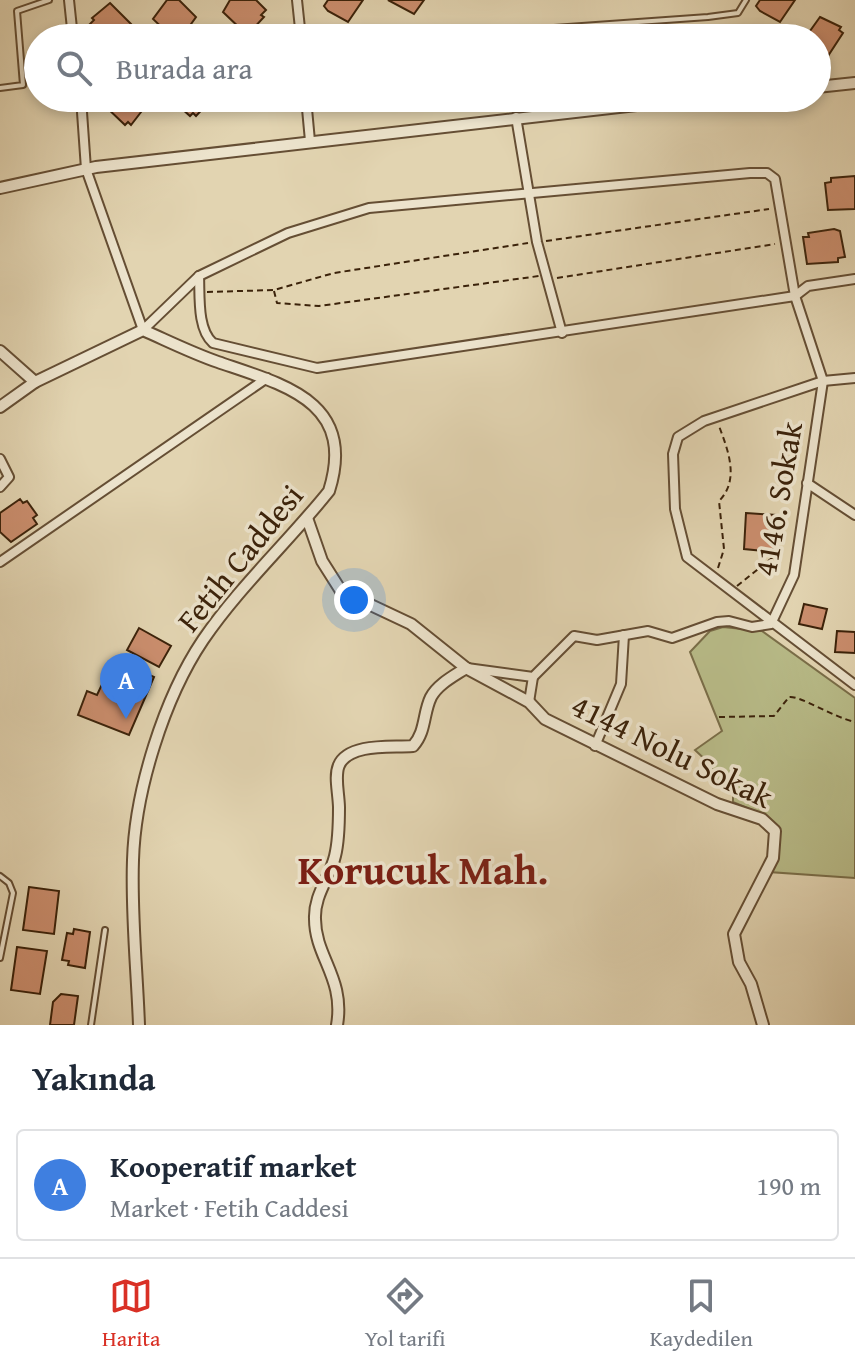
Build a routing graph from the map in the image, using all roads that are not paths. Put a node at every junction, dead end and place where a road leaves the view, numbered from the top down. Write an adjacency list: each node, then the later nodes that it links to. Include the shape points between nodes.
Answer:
1 (49, 0): 10 (lane, via 17,11 23,85)
2 (69, 0): 5 (street)
3 (297, 0): 6 (street)
4 (746, 0): 7 (lane, via 738,13)
5 (72, 24)
6 (300, 24)
7 (609, 24)
8 (855, 83): 9 (street)
9 (831, 86)
10 (0, 88)
11 (82, 112): 16 (street)
12 (307, 112): 15 (street)
13 (564, 112): 14 (street)
14 (516, 117): 15 (street); 18 (street)
15 (310, 141): 16 (street)
16 (86, 169): 17 (street); 22 (street)
17 (0, 188)
18 (527, 194): 19 (street, via 369,208 288,233); 21 (street, via 767,173 775,179 783,207); 23 (street)
19 (199, 276): 22 (street); 23 (street, via 205,329 213,343 317,368)
20 (855, 279): 21 (street, via 808,286)
21 (795, 296): 23 (street); 27 (street)
22 (143, 330): 25 (street, Fetih Caddesi); 28 (street)
23 (562, 333)
24 (0, 351): 28 (street)
25 (267, 378): 34 (street, Fetih Caddesi, via 304,396 329,422 336,443 329,491); 35 (street)
26 (855, 378): 27 (street)
27 (823, 381): 31 (street, 4146. Sokak); 36 (street, via 685,430 674,444 675,509 687,557)
28 (35, 382): 29 (street)
29 (0, 407)
30 (0, 459): 32 (street, via 9,477)
31 (807, 483): 33 (street); 36 (street, 4146. Sokak, via 794,575)
32 (0, 487)
33 (855, 515)
34 (307, 518): 38 (street, 4144 Nolu Sokak, via 322,561 341,591 411,624); 47 (street, Fetih Caddesi, via 204,638 182,674 161,728 133,858)
35 (0, 562)
36 (771, 624): 37 (street, via 752,627 729,621 672,638 648,631); 40 (street)
37 (624, 635): 39 (street, via 597,640 574,636); 42 (street, via 621,684)
38 (466, 668): 39 (street); 41 (street, 4144 Nolu Sokak); 48 (street, via 431,697 413,746 352,753 343,758 334,778 335,859 320,887 314,921 338,991)
39 (533, 677): 41 (street)
40 (855, 685)
41 (529, 702): 42 (street, 4144 Nolu Sokak, via 545,719)
42 (595, 746): 49 (street, 4144 Nolu Sokak, via 717,804 762,819 775,831 773,858 734,934)
43 (0, 876): 45 (lane, via 13,893)
44 (105, 930): 46 (lane)
45 (0, 958)
46 (91, 1025)
47 (139, 1025)
48 (337, 1025)
49 (763, 1025)

